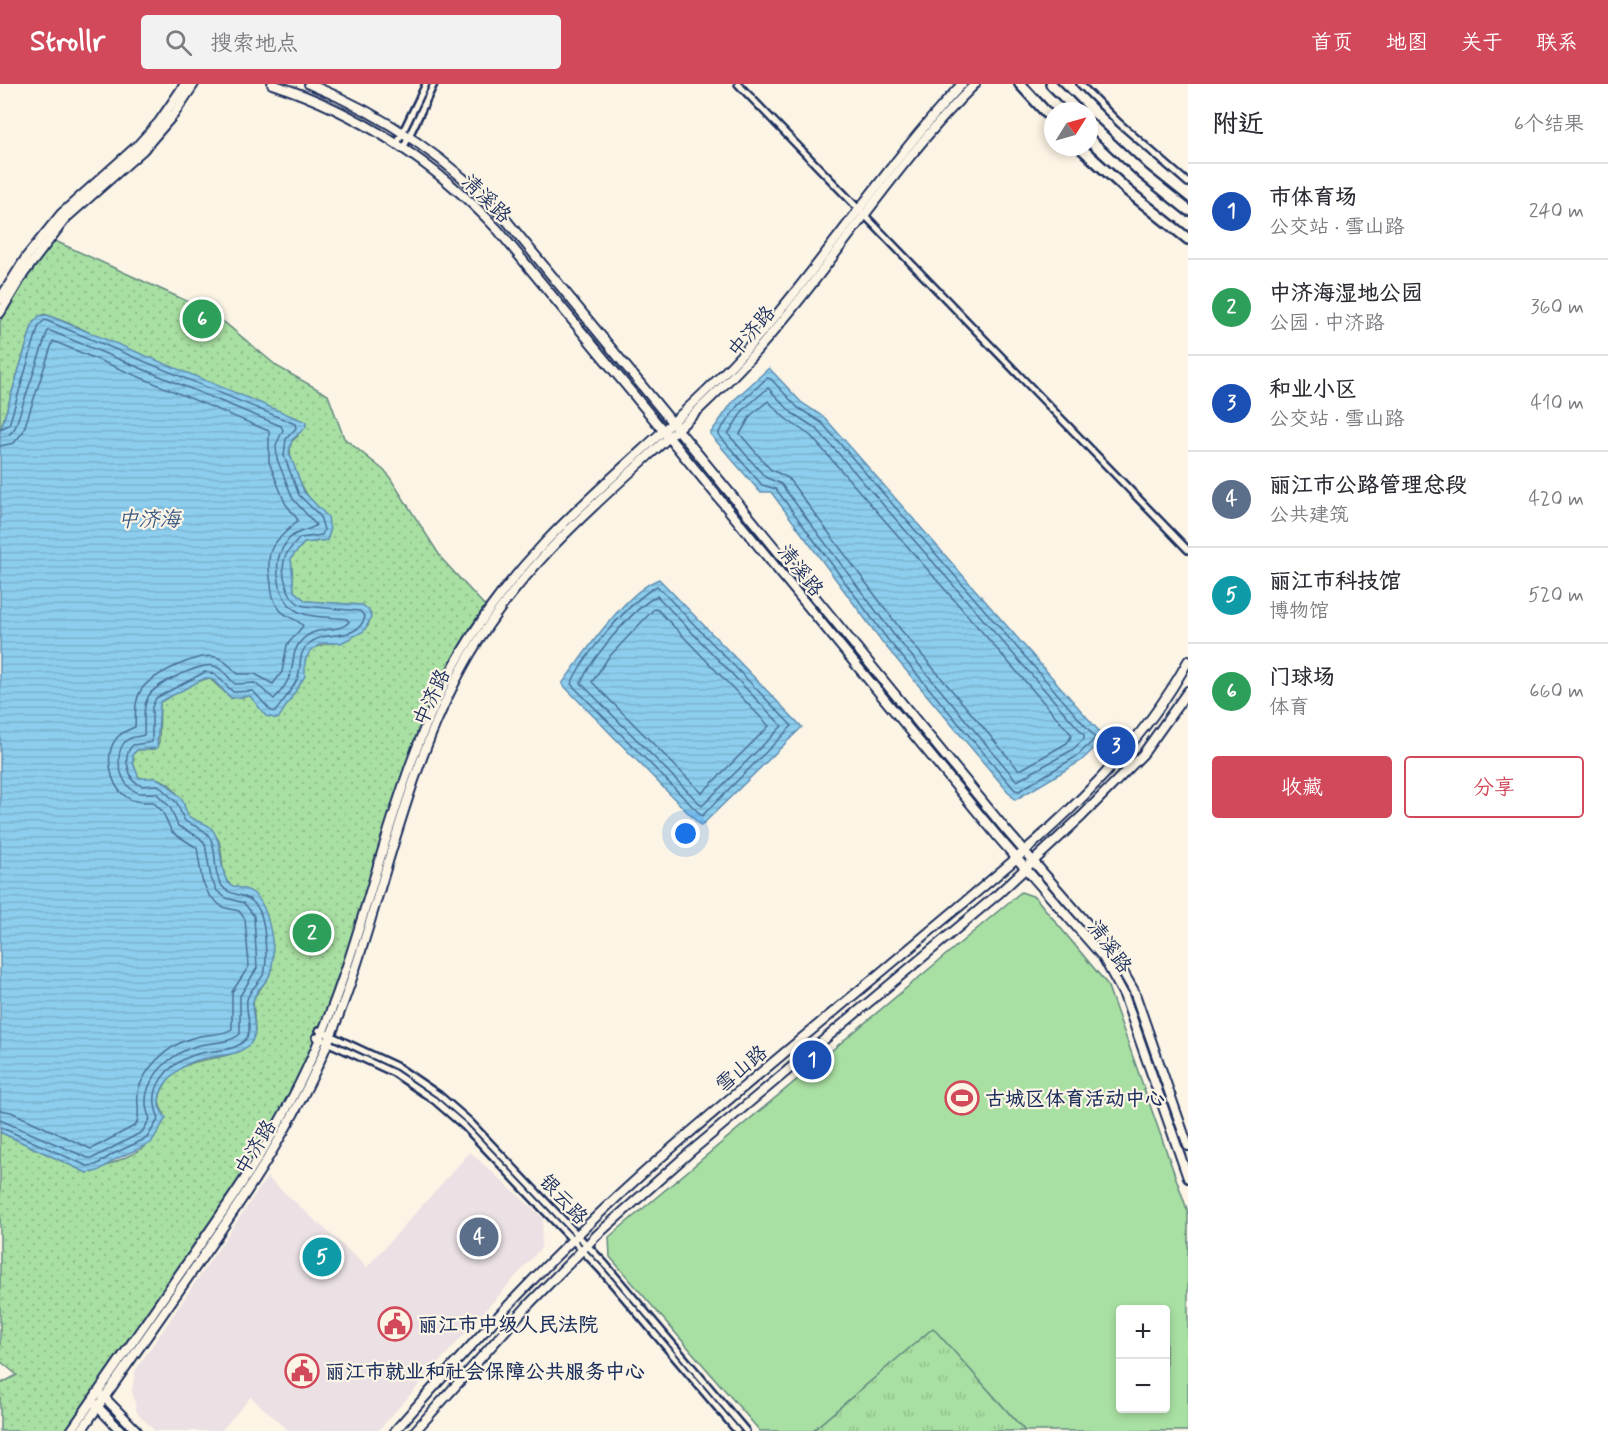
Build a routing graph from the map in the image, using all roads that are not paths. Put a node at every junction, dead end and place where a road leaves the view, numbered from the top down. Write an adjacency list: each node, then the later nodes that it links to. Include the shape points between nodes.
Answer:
1 (185, 84): 23 (street, via 138,145 61,214)
2 (194, 84): 24 (street, via 143,150 66,218 24,273)
3 (272, 84): 17 (street, 清溪路, via 350,117)
4 (309, 84): 16 (street, 清溪路, via 356,105)
5 (426, 84): 16 (street)
6 (434, 84): 16 (street)
7 (738, 84): 21 (street)
8 (962, 84): 21 (street, 中济路, via 919,133)
9 (975, 84): 21 (street, 中济路)
10 (1020, 84): 14 (main road)
11 (1052, 84): 13 (main road)
12 (1080, 84): 19 (street)
13 (1069, 102)
14 (1044, 110)
15 (1098, 132): 20 (main road)
16 (406, 135): 17 (street); 25 (street, 清溪路, via 463,178 502,215)
17 (400, 146): 26 (street, 清溪路, via 454,188 498,230)
18 (1090, 156): 22 (main road)
19 (1188, 183)
20 (1188, 210)
21 (862, 212): 25 (street, 中济路, via 766,340 731,379); 27 (street)
22 (1188, 239)
23 (0, 298)
24 (0, 314)
25 (676, 425): 26 (street, 中济路); 30 (street, 清溪路)
26 (666, 433): 31 (street, 清溪路); 34 (street, 中济路, via 578,507 530,555 462,652 421,736)
27 (1188, 550)
28 (1188, 661): 30 (street, 雪山路, via 1167,697 1131,744)
29 (1188, 692): 32 (street, 雪山路, via 1130,768)
30 (1024, 850): 31 (street, 雪山路); 32 (street, 清溪路)
31 (1016, 858): 33 (street, 清溪路); 37 (street, 雪山路, via 679,1141)
32 (1034, 862): 33 (street, 雪山路); 35 (street, 清溪路, via 1124,971)
33 (1026, 869): 36 (street, 清溪路, via 1115,976); 38 (street, 雪山路, via 689,1152)
34 (323, 1036): 37 (street, 银云路, via 390,1063 439,1095 469,1121); 39 (street, 中济路, via 289,1106 252,1168)
35 (1188, 1146)
36 (1188, 1178)
37 (574, 1236): 38 (street, 银云路); 45 (street, 雪山路)
38 (584, 1247): 46 (street, 雪山路); 47 (street, 银云路); 48 (street, 银云路)
39 (101, 1394): 40 (street, 中济路); 44 (street)
40 (94, 1404): 41 (street, 中济路); 42 (street, 中济路); 43 (street)
41 (71, 1431)
42 (81, 1431)
43 (121, 1431)
44 (137, 1431)
45 (395, 1431)
46 (415, 1431)
47 (737, 1431)
48 (746, 1431)

